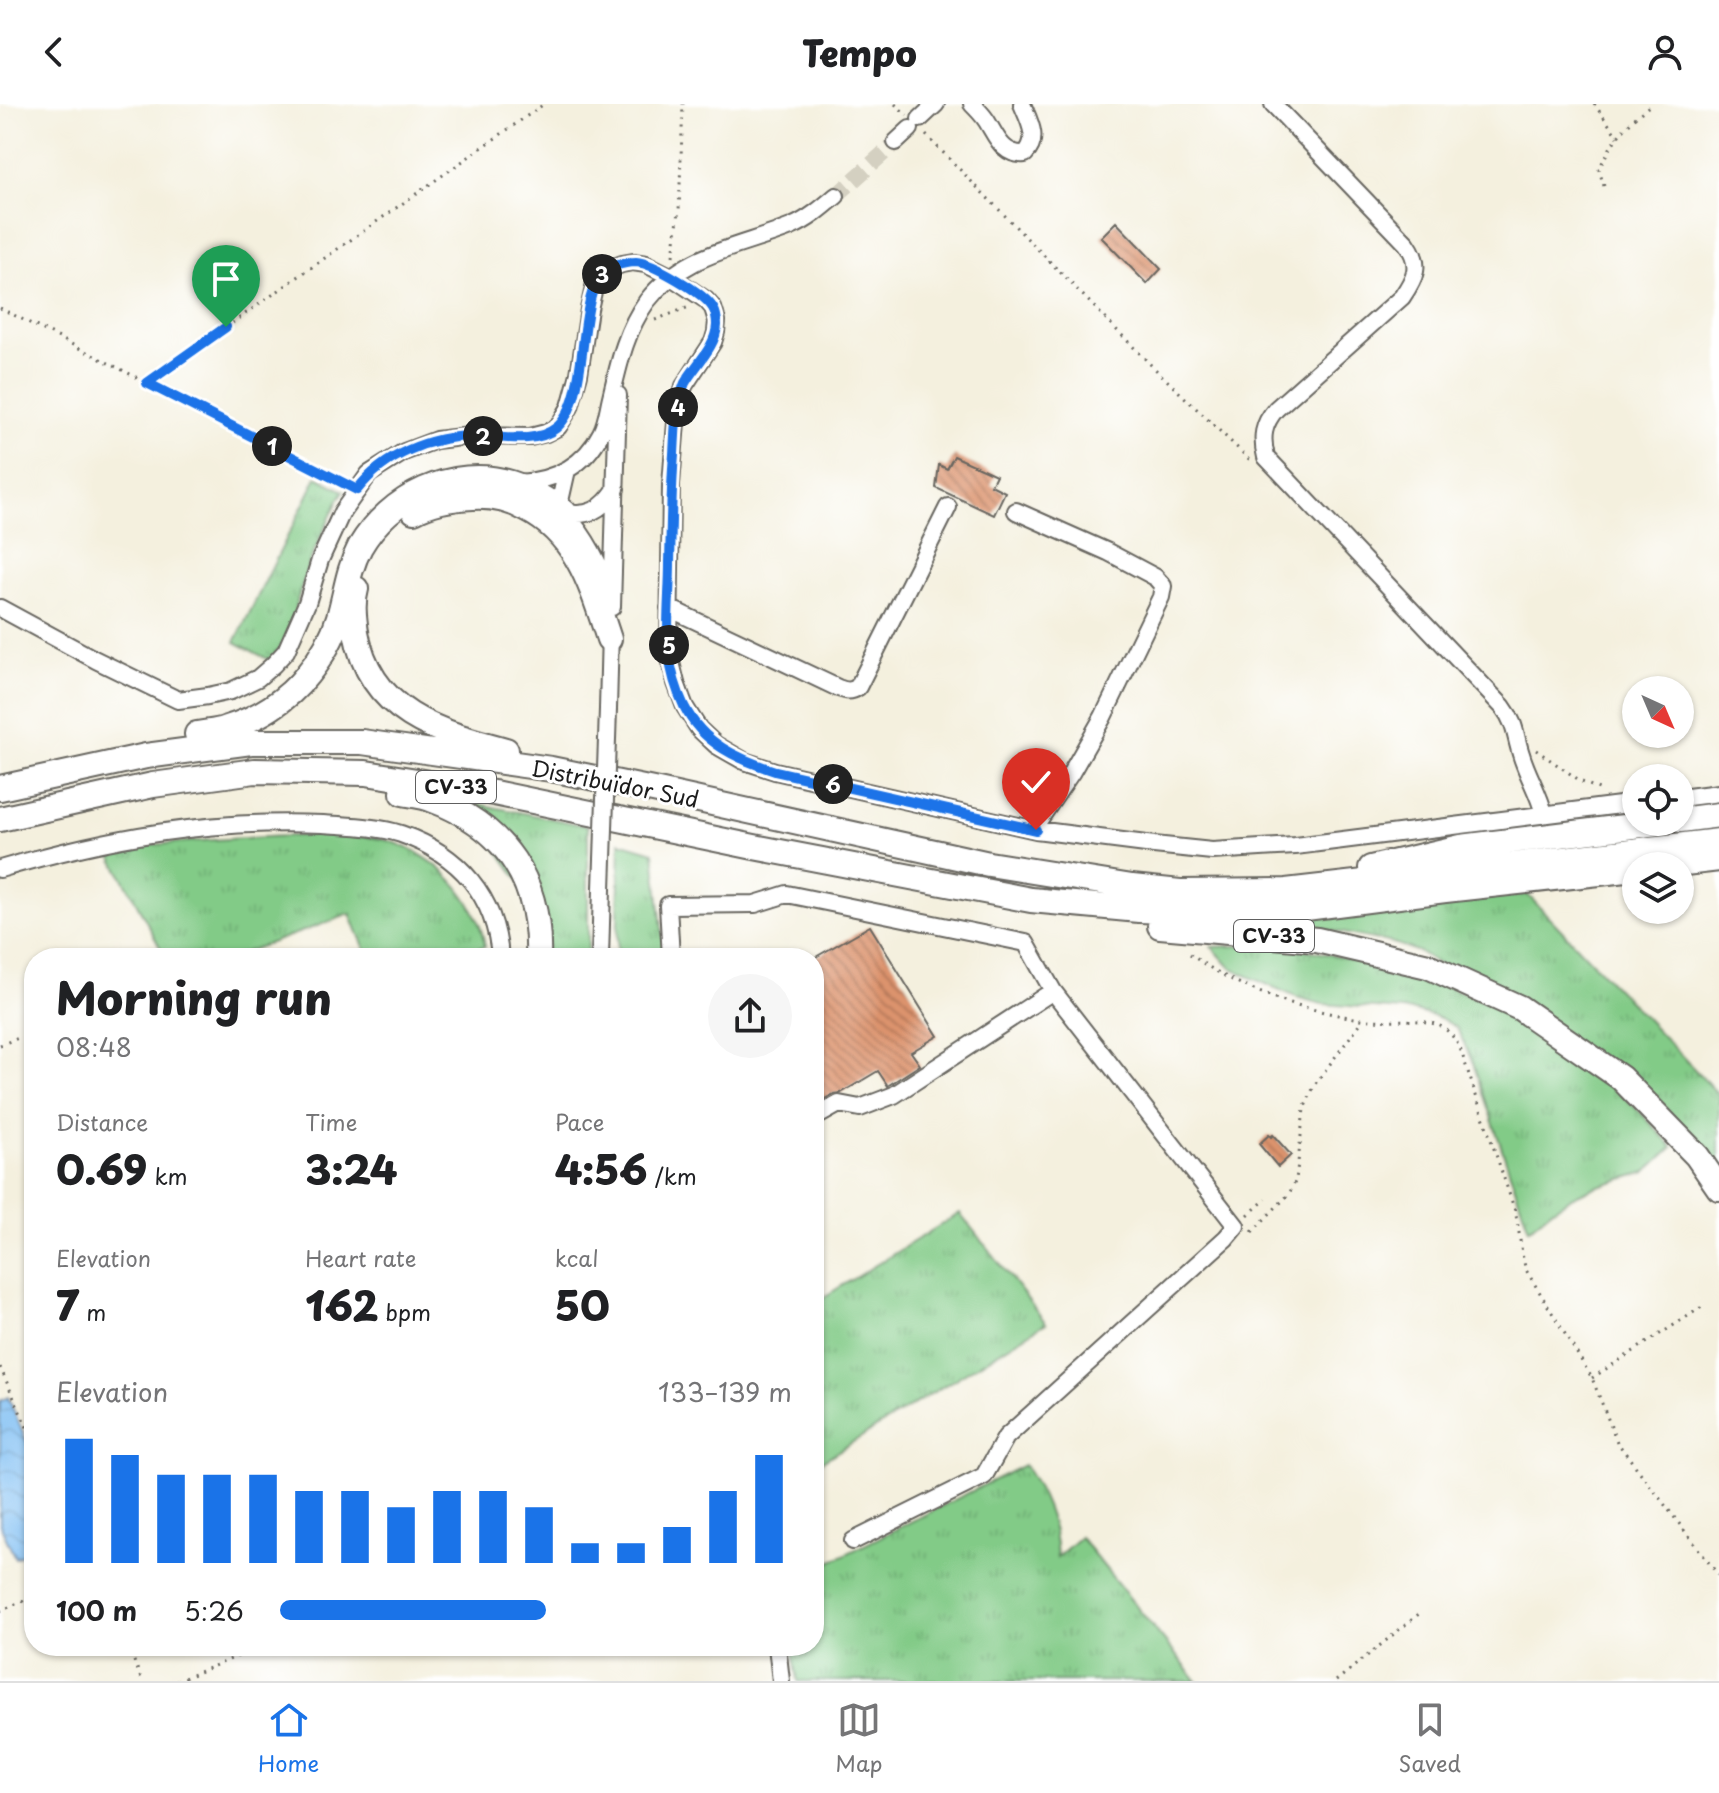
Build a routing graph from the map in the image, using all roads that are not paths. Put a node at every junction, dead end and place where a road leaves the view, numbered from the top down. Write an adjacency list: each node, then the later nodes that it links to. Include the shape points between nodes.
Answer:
1 (936, 104): 5 (street)
2 (972, 104): 3 (street, via 998,143 1025,154 1033,133)
3 (1022, 104)
4 (1273, 104): 27 (street, via 1407,244 1417,262 1402,297 1268,418 1262,439 1266,457 1503,707 1515,727)
5 (896, 142)
6 (836, 196): 7 (street, via 793,226 696,260)
7 (670, 276): 8 (street, via 635,318); 16 (street, via 633,262 606,270 595,283 579,374 558,427 530,437 436,440 369,474 342,512 286,651 258,678 231,691 178,700); 17 (street, via 706,300 717,321 713,342 684,386 678,407)
8 (617, 370): 9 (street, via 603,431); 11 (street)
9 (567, 470): 10 (street, via 547,479); 15 (street, via 560,501)
10 (511, 483): 15 (highway); 21 (highway, via 463,479 415,493 394,507 360,547 327,647 285,698 257,715 226,729)
11 (616, 489): 15 (street, via 600,507 583,515); 18 (street)
12 (425, 505): 15 (street, via 454,489 483,488); 18 (highway, via 483,497 513,502 540,516 567,541); 20 (highway, via 377,543 359,577 354,618 370,674 409,715 435,729 527,753)
13 (948, 507): 17 (street, via 853,690 838,688)
14 (1016, 511): 32 (street, via 1108,552 1163,586 1103,717)
15 (564, 512): 18 (street, via 590,561)
16 (0, 608)
17 (669, 608): 32 (street, via 669,654 676,683 699,729 716,745 775,771)
18 (607, 611): 19 (highway)
19 (609, 639): 42 (street, bridge)
20 (551, 769): 23 (highway, Distribuïdor Sud / CV-33, via 362,742 251,742 146,756); 39 (highway, Distribuïdor Sud / CV-33, via 989,864)
21 (0, 775)
22 (153, 785): 30 (highway, Distribuïdor Sud / CV-33); 34 (highway, Distribuïdor Sud / CV-33, via 255,771 366,773 494,793); 41 (highway, via 368,786 432,799 471,818 517,863 530,891)
23 (0, 788)
24 (1719, 793): 25 (street)
25 (1694, 796)
26 (1622, 805): 27 (street)
27 (1544, 814): 32 (street, via 1295,846 1212,851)
28 (1719, 815): 29 (highway)
29 (1694, 818)
30 (0, 819)
31 (1622, 827): 39 (highway, via 1461,847 1341,875)
32 (1033, 829)
33 (1719, 841): 39 (highway, CV-33, via 1286,891)
34 (754, 847): 38 (highway, via 1031,900 1194,912 1298,909); 46 (highway, CV-33, via 1032,913 1317,940 1428,966 1520,1008 1621,1078 1697,1156)
35 (1719, 859): 36 (highway)
36 (1694, 862)
37 (0, 869): 40 (street, via 160,831 248,824 362,826 398,833 453,863 490,910)
38 (1622, 871)
39 (1180, 892)
40 (499, 948)
41 (538, 948)
42 (600, 948)
43 (670, 948): 44 (street, via 668,905 755,904 787,894 1026,943)
44 (1053, 991): 45 (street, via 894,1095 860,1108 839,1104); 47 (street, via 1236,1226 1006,1437 984,1476)
45 (824, 1112)
46 (1719, 1188)
47 (853, 1541)
48 (778, 1656): 49 (street)
49 (781, 1681)

